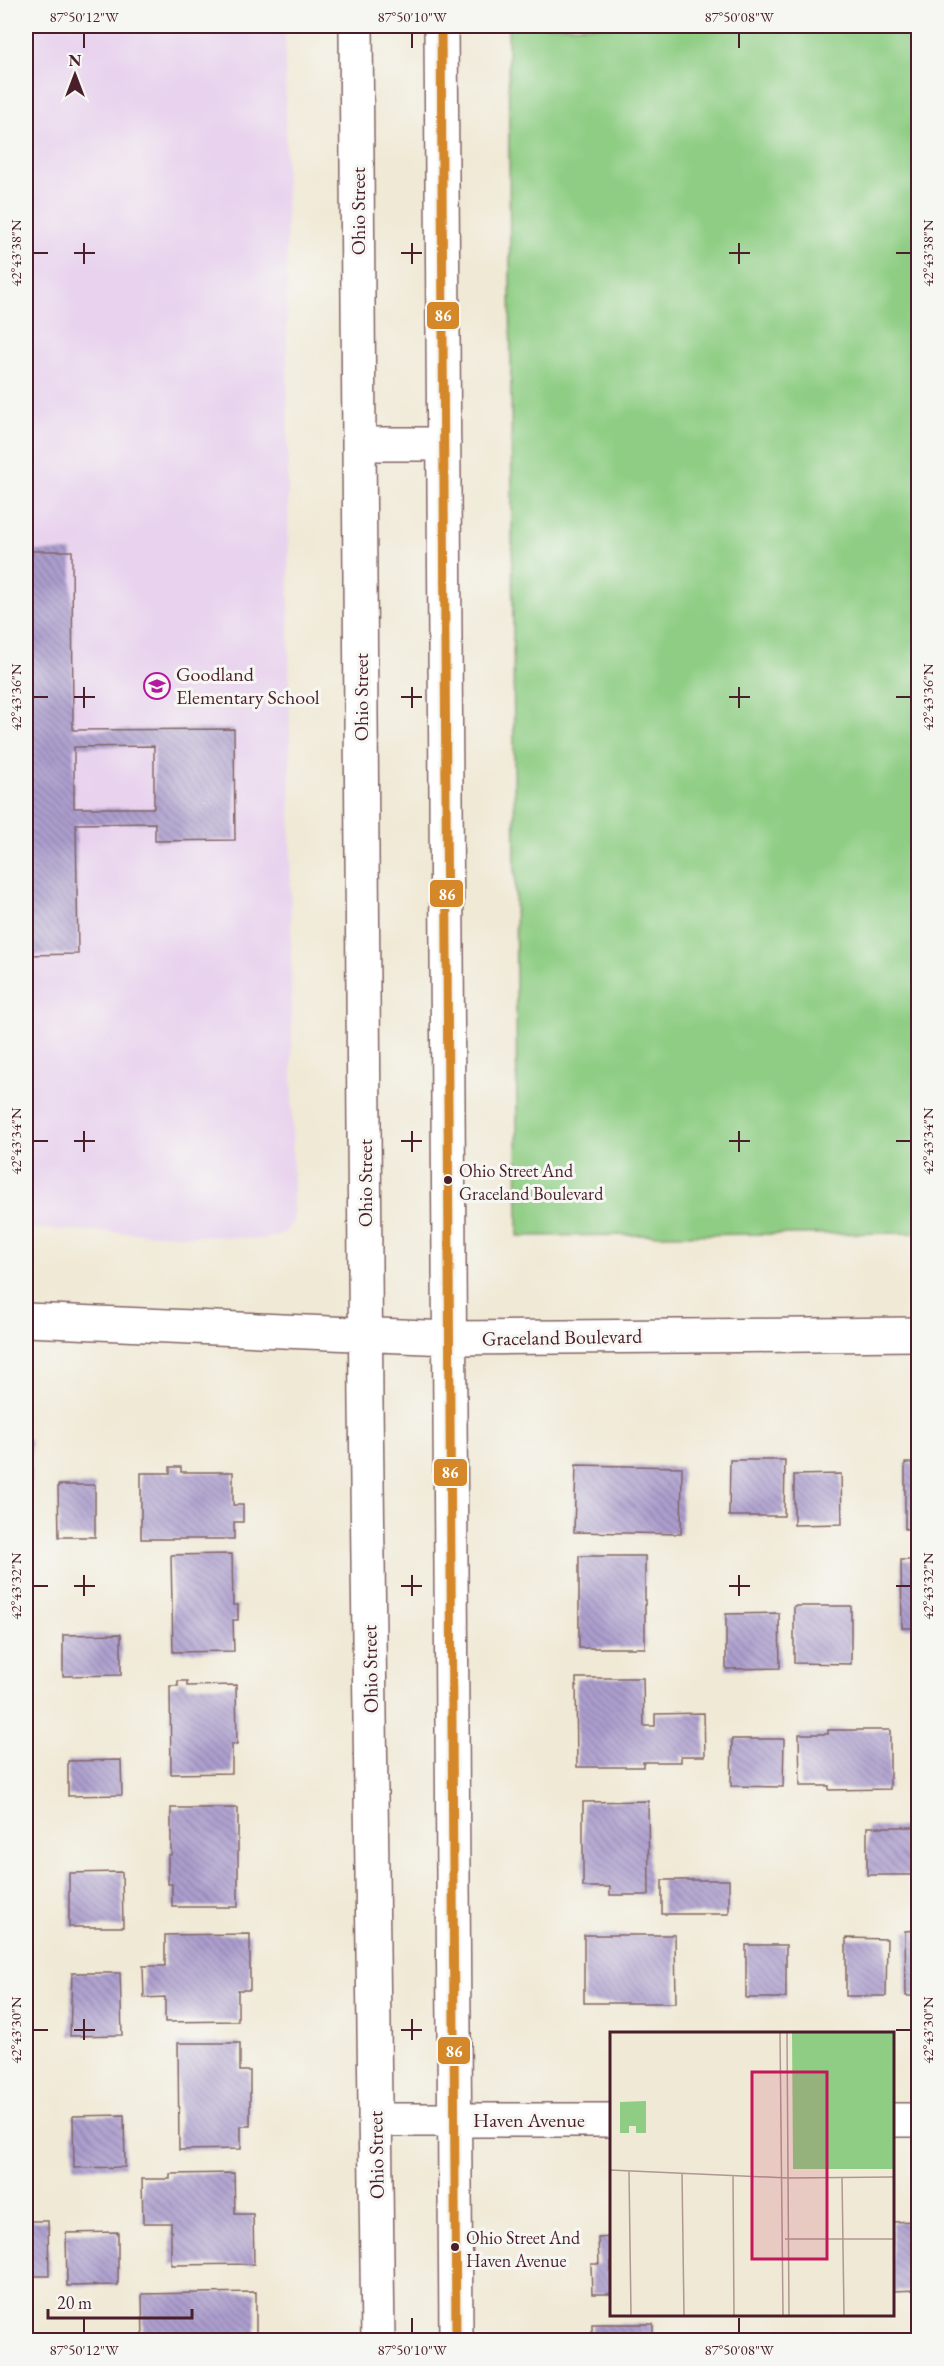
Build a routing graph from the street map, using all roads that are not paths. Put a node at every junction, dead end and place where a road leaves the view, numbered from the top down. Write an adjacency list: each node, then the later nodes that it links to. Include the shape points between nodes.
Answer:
1 (356, 26): 3 (street, Ohio Street)
2 (441, 26): 4 (street)
3 (359, 444): 4 (street); 6 (street, Ohio Street)
4 (444, 444): 8 (street)
5 (26, 1320): 6 (street, Graceland Boulevard)
6 (366, 1334): 8 (street, Graceland Boulevard); 9 (street, Ohio Street)
7 (918, 1334): 8 (street, Graceland Boulevard)
8 (449, 1338): 10 (street)
9 (375, 2120): 10 (street, Haven Avenue); 14 (street, Ohio Street)
10 (453, 2120): 11 (street, Haven Avenue); 15 (street)
11 (610, 2120)
12 (893, 2120): 13 (street)
13 (918, 2120)
14 (378, 2340)
15 (456, 2340)

